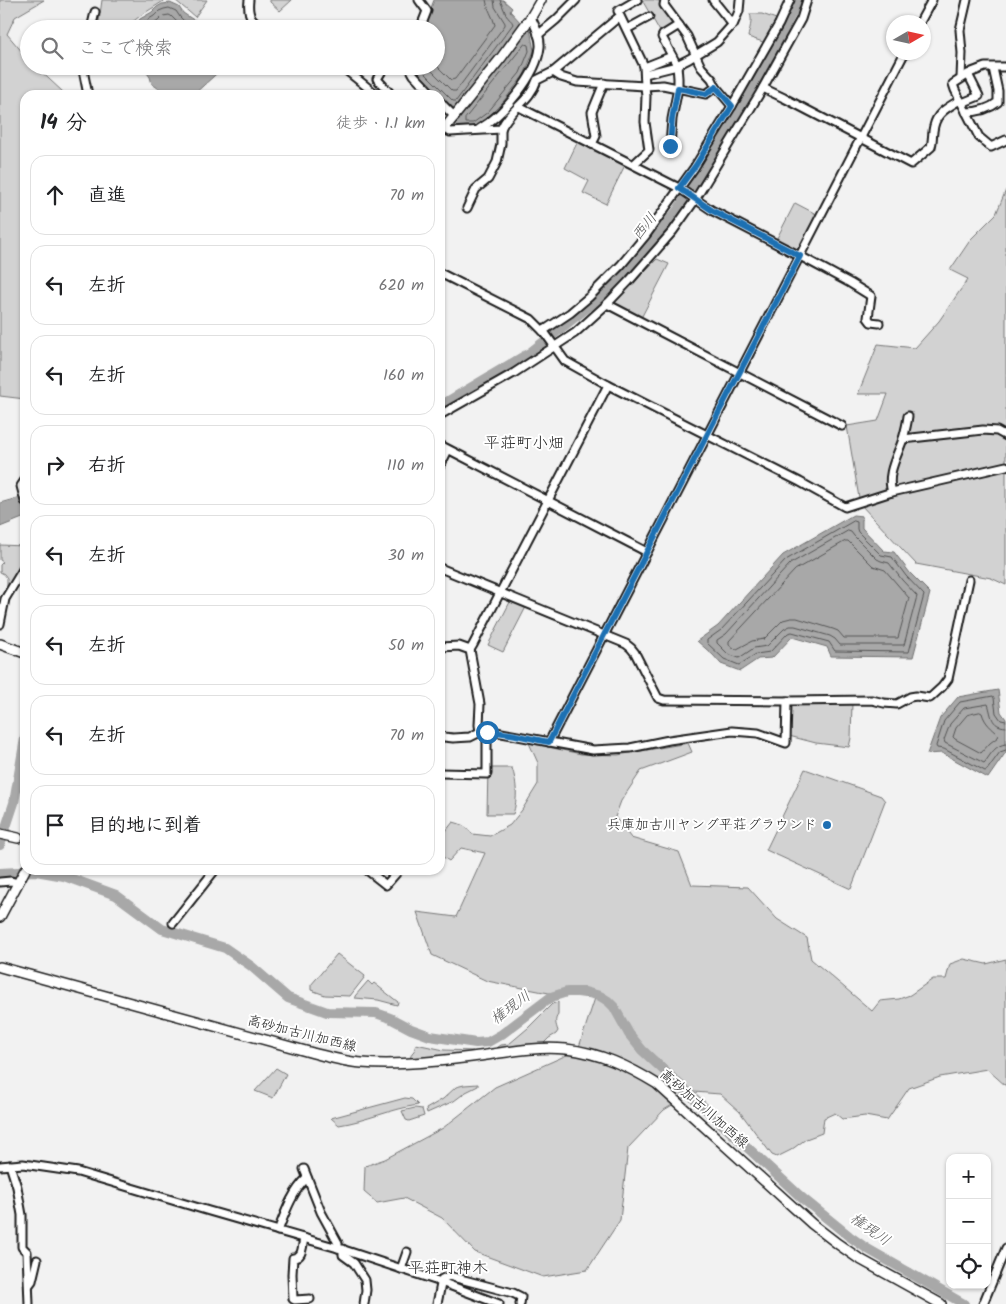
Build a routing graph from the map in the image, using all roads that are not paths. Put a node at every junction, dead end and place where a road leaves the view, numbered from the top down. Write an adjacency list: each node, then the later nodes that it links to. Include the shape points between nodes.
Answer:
1 (249, 0): 19 (street, via 248,12)
2 (541, 0): 16 (main road)
3 (576, 0): 24 (street)
4 (637, 0): 13 (street)
5 (663, 0): 21 (street)
6 (712, 0): 22 (street)
7 (740, 0): 22 (street)
8 (790, 0): 50 (street)
9 (807, 0): 42 (street, via 801,19)
10 (932, 0): 15 (street)
11 (967, 0): 37 (street, via 960,30)
12 (421, 1): 20 (street, via 427,11)
13 (618, 11)
14 (95, 12): 18 (street)
15 (924, 15)
16 (531, 17): 24 (street); 53 (main road)
17 (650, 18): 23 (street)
18 (93, 20)
19 (253, 20)
20 (424, 20)
21 (679, 25): 25 (street); 26 (street, via 662,37)
22 (733, 25): 25 (street, via 717,42)
23 (627, 30): 31 (street); 32 (street, via 620,16)
24 (538, 35): 56 (street, via 540,47 529,76 500,113)
25 (696, 55): 28 (street); 40 (street, via 701,68)
26 (672, 56): 28 (street); 31 (street)
27 (901, 60): 58 (street)
28 (677, 65): 31 (street); 41 (street)
29 (1006, 67): 30 (street)
30 (993, 68): 37 (street, via 985,67); 47 (street)
31 (644, 70): 39 (street)
32 (553, 72): 38 (street, via 577,82); 49 (street, via 537,80 530,95)
33 (84, 75): 43 (street)
34 (352, 75): 44 (street)
35 (379, 75): 45 (street, via 377,79)
36 (414, 75): 46 (street)
37 (965, 76): 48 (street, via 953,84); 48 (street, via 978,96)
38 (604, 83): 39 (street); 60 (street, via 592,112 596,136)
39 (645, 86): 41 (street); 62 (street, via 649,150)
40 (716, 87): 41 (street, via 706,94); 50 (street)
41 (678, 88): 61 (street)
42 (763, 88): 58 (street); 64 (street)
43 (87, 90)
44 (371, 90)
45 (384, 90)
46 (428, 90)
47 (1002, 101): 52 (street, via 981,111)
48 (961, 102): 52 (street); 58 (street, via 938,115 932,147 911,164)
49 (519, 106): 55 (street); 60 (street)
50 (732, 106): 63 (street)
51 (445, 107): 53 (street)
52 (966, 112): 59 (street, via 979,137 991,147)
53 (455, 117): 54 (main road)
54 (445, 128)
55 (501, 129): 56 (street); 65 (street, via 497,162)
56 (477, 131): 57 (street)
57 (445, 132)
58 (860, 139): 66 (street)
59 (1006, 140)
60 (592, 144): 62 (street)
61 (670, 146)
62 (634, 164): 63 (street)
63 (679, 188): 64 (street); 70 (street, via 621,265 570,313)
64 (695, 200): 66 (street); 68 (street, via 673,231)
65 (467, 208)
66 (800, 256): 69 (street, via 871,296 868,318); 72 (street)
67 (445, 276): 70 (street, via 531,319)
68 (608, 304): 71 (street, via 575,334); 72 (street)
69 (879, 323)
70 (544, 332): 71 (street)
71 (554, 347): 73 (street, via 565,361); 74 (street)
72 (740, 373): 76 (street); 77 (street)
73 (608, 385): 77 (street); 85 (street)
74 (445, 412)
75 (908, 416): 79 (street)
76 (842, 426)
77 (707, 435): 84 (street, via 845,507); 86 (street)
78 (1006, 436): 79 (street, via 996,430 983,430)
79 (902, 439): 84 (street, via 890,475)
80 (445, 448): 81 (street)
81 (448, 450): 82 (street); 85 (street)
82 (445, 456)
83 (1006, 466): 84 (street)
84 (892, 492)
85 (548, 501): 86 (street); 90 (street)
86 (647, 552): 92 (street)
87 (445, 570): 90 (street)
88 (20, 576): 91 (street, via 5,600)
89 (969, 580): 97 (street, via 948,679 930,698 910,697 897,704 872,700)
90 (500, 593): 92 (street); 95 (street)
91 (0, 624)
92 (604, 636): 97 (street, via 632,648 658,698); 100 (street)
93 (0, 644): 96 (main road)
94 (445, 647): 95 (street, via 459,646)
95 (470, 650): 98 (street, via 480,704 479,725)
96 (20, 651)
97 (787, 701): 100 (street, via 786,743 758,734 732,731 630,748 593,750)
98 (484, 732): 99 (street, via 470,737); 100 (street); 101 (street, via 486,774)
99 (445, 736)
100 (549, 742)
101 (445, 773)
102 (0, 834): 103 (main road)
103 (19, 838)
104 (22, 875): 109 (main road)
105 (211, 875): 111 (street)
106 (373, 875): 107 (street, via 386,885)
107 (395, 875)
108 (0, 882): 109 (street)
109 (19, 882): 110 (main road)
110 (0, 917)
111 (172, 923)
112 (0, 967): 132 (main road, 高砂加古川加西線, via 360,1063 414,1063 539,1049 566,1049 602,1056 636,1070 657,1084 838,1244)
113 (10, 1165): 114 (street); 117 (street, via 78,1172); 125 (street, via 22,1215 22,1247 27,1252)
114 (0, 1166)
115 (304, 1169): 116 (street)
116 (307, 1178): 117 (street, via 290,1202); 119 (street)
117 (278, 1231): 118 (street)
118 (304, 1238): 119 (street); 126 (street, via 300,1256 293,1258 293,1299)
119 (340, 1248): 123 (street); 128 (street, via 366,1280)
120 (1006, 1248): 133 (street)
121 (407, 1252): 123 (street)
122 (37, 1260): 125 (street)
123 (401, 1269): 124 (street)
124 (441, 1282): 129 (street); 130 (street); 131 (street, via 449,1276 505,1290 520,1296)
125 (28, 1286): 127 (street)
126 (310, 1299)
127 (29, 1304)
128 (364, 1304)
129 (437, 1304)
130 (499, 1304)
131 (520, 1304)
132 (941, 1304)
133 (984, 1304)

